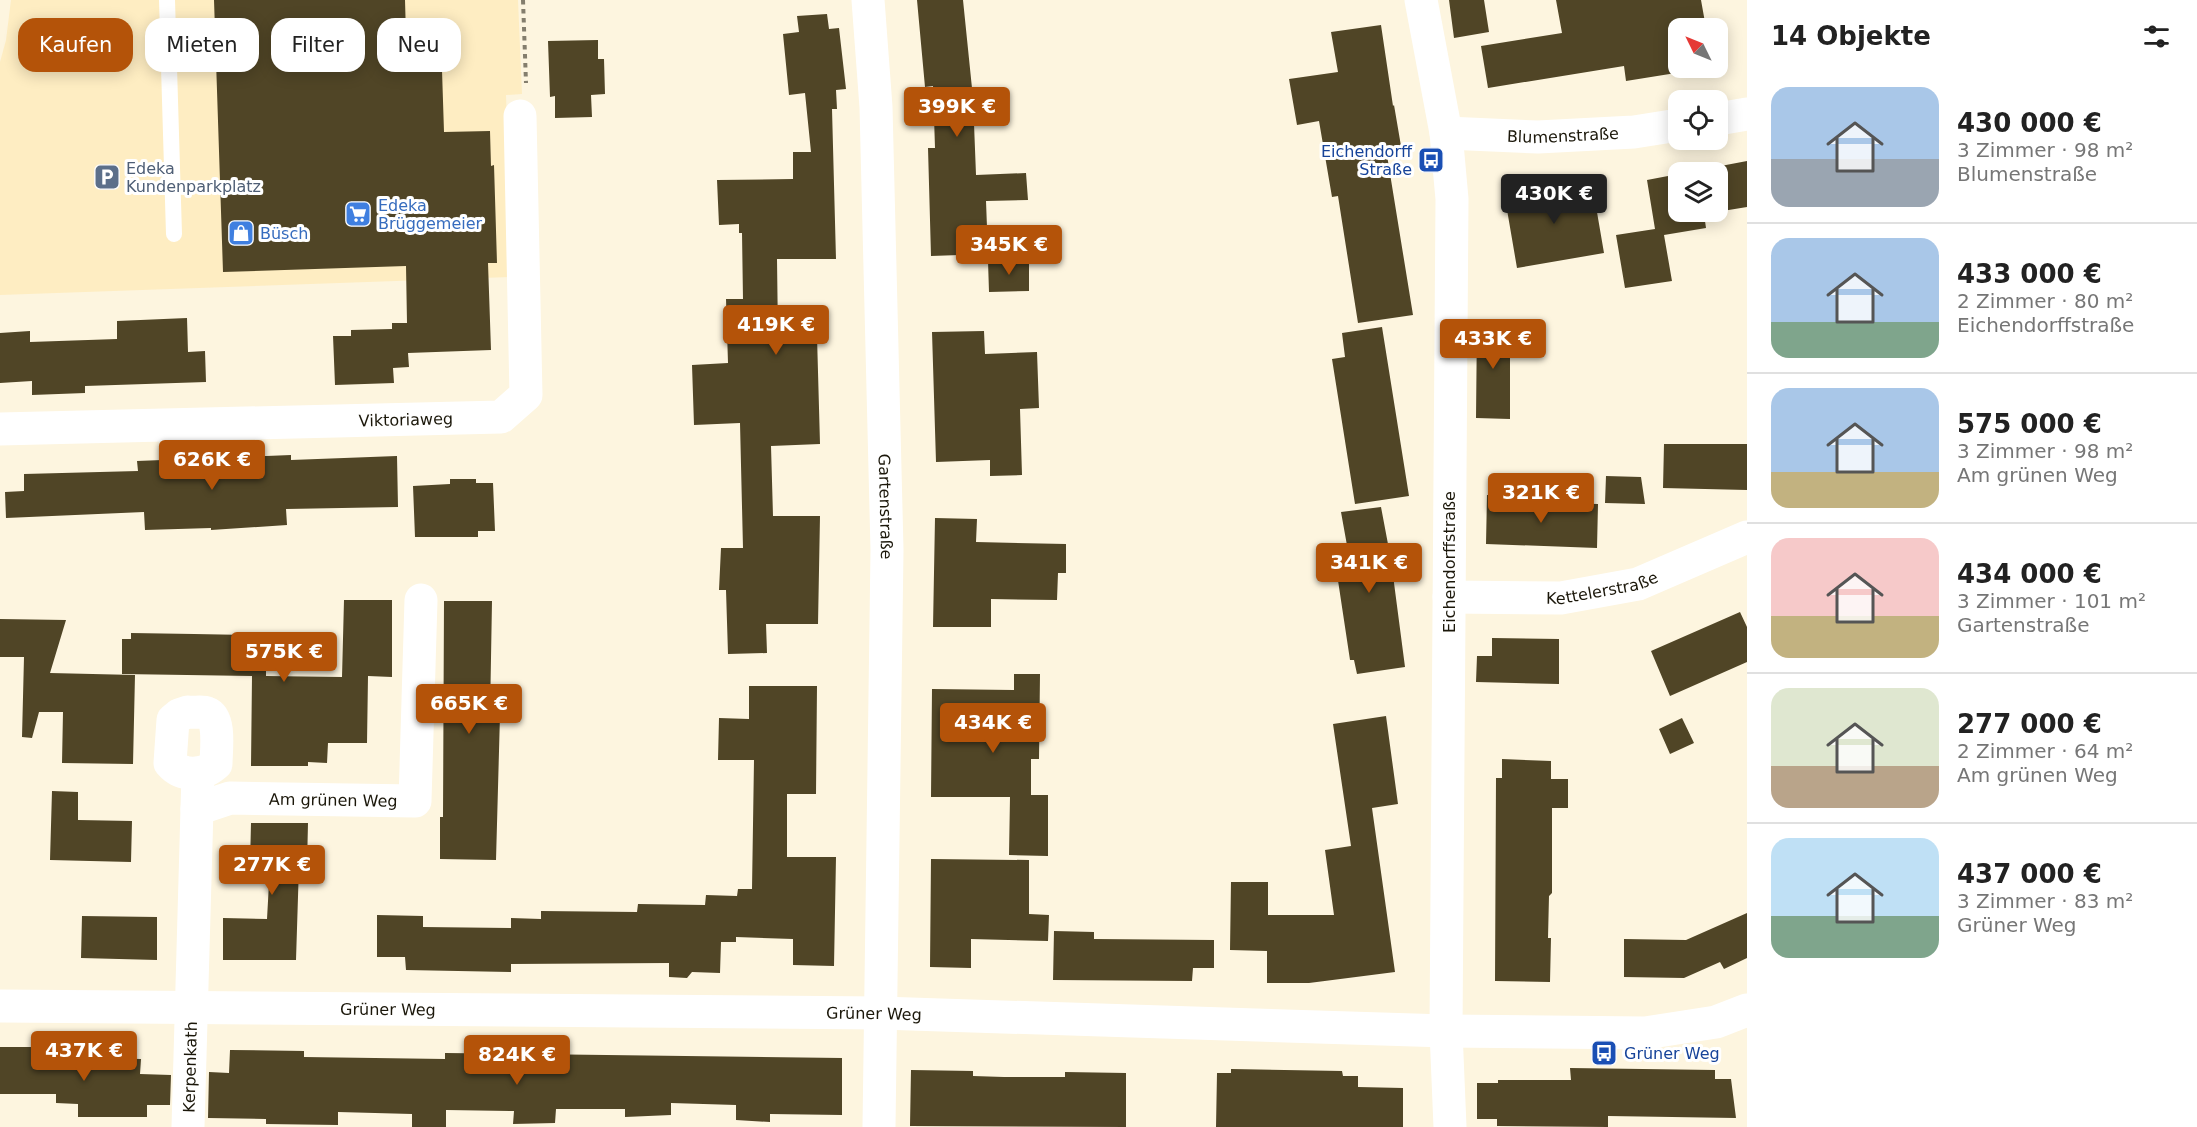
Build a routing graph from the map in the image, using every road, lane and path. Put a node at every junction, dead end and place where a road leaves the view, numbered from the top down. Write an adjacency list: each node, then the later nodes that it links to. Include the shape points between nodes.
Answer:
1 (167, 0): 10 (lane)
2 (523, 0): 6 (path, via 526,94)
3 (868, 0): 20 (street, Gartenstraße, via 876,107 887,550)
4 (1421, 0): 9 (street, Eichendorffstraße)
5 (1747, 114): 7 (street)
6 (519, 116): 11 (street, Viktoriaweg, via 526,395 501,417)
7 (1728, 117)
8 (1668, 127): 9 (street, Blumenstraße, via 1538,137)
9 (1446, 134): 13 (street, Eichendorffstraße, via 1452,199)
10 (174, 234)
11 (0, 429)
12 (1747, 537): 13 (street, Kettelerstraße, via 1638,584 1561,597)
13 (1449, 597): 21 (street, Eichendorffstraße)
14 (421, 600): 16 (street, Am grünen Weg, via 415,801 230,798)
15 (198, 773): 16 (street)
16 (197, 809): 18 (street)
17 (0, 1006): 18 (street, Grüner Weg)
18 (191, 1008): 20 (street, Grüner Weg); 22 (street, Kerpenkath)
19 (1747, 1010): 21 (street, Grüner Weg, via 1716,1022 1645,1033)
20 (880, 1013): 21 (street, Grüner Weg); 23 (street, Gartenstraße)
21 (1446, 1031): 24 (street, Eichendorffstraße)
22 (188, 1127)
23 (879, 1127)
24 (1450, 1127)

